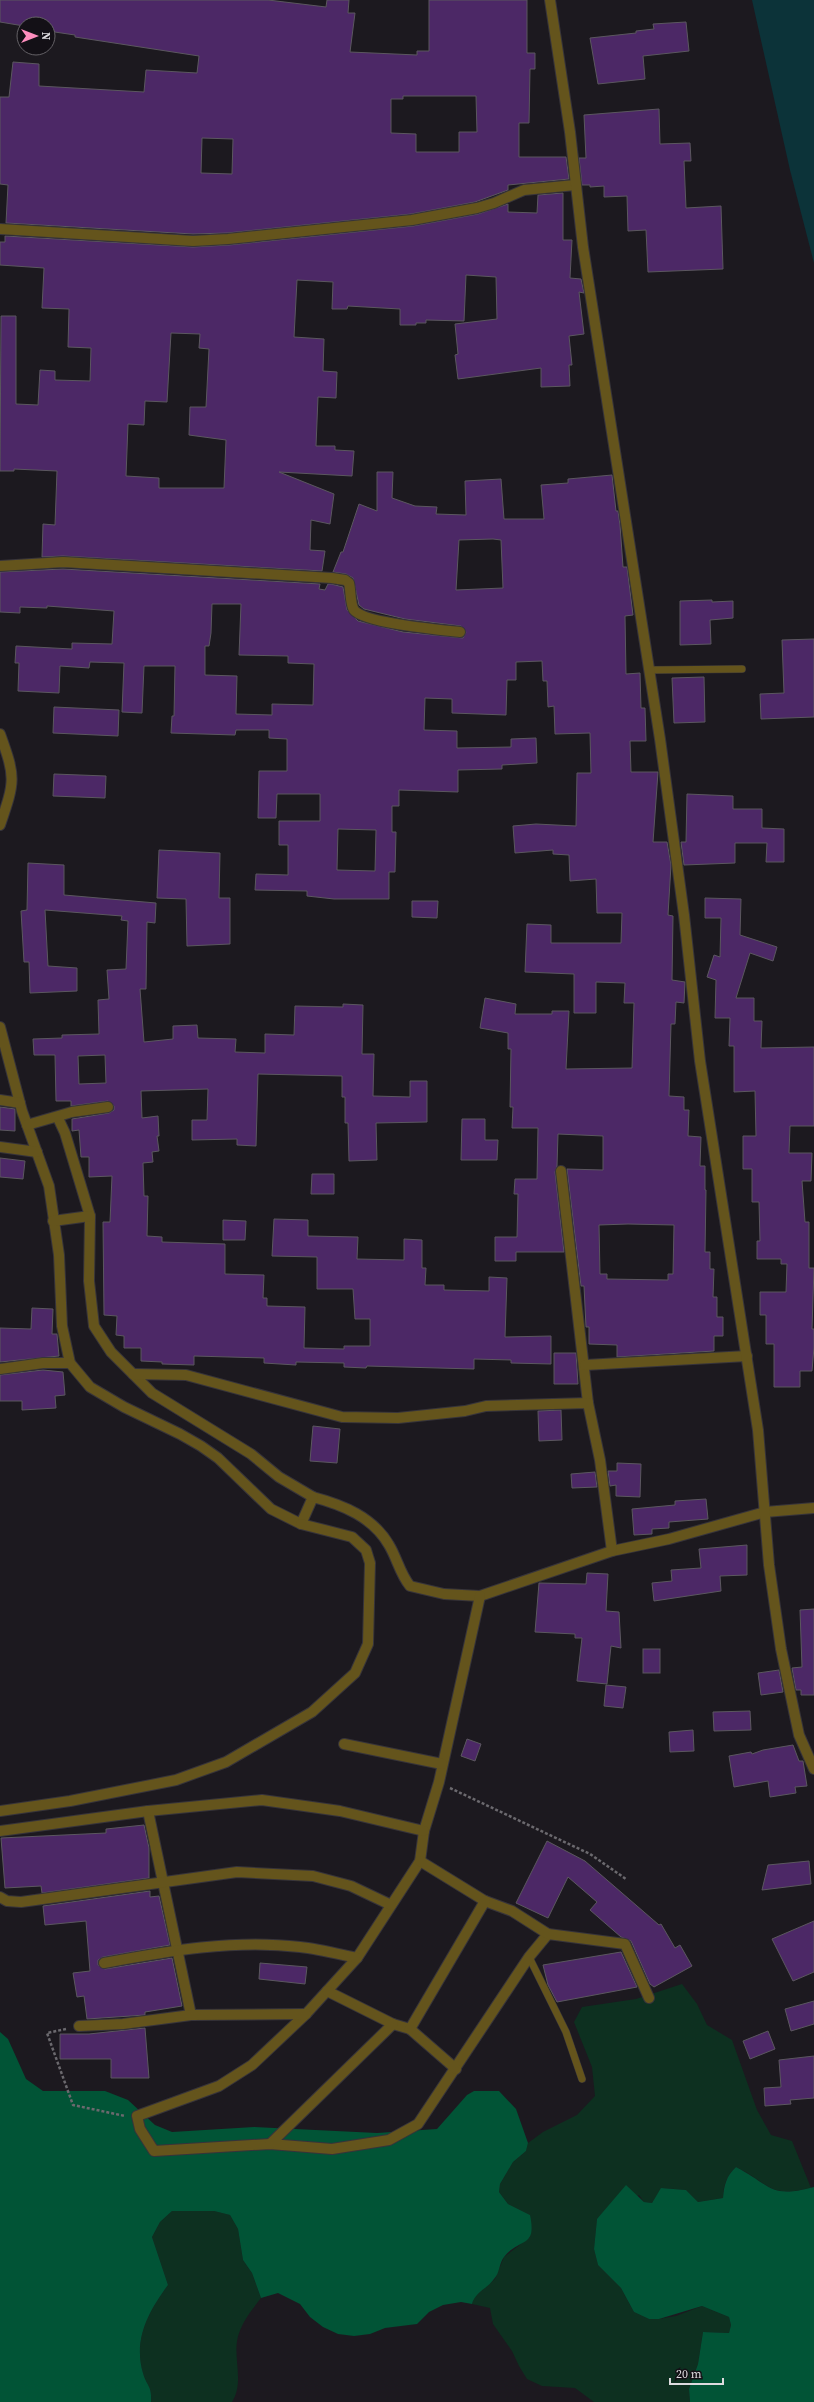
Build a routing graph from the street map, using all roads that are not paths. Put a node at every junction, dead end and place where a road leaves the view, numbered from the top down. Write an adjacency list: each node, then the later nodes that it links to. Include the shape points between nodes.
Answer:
1 (550, 0): 2 (street, via 570,132)
2 (575, 185): 3 (street, via 524,190 477,208 412,220 228,239 194,241); 7 (street)
3 (0, 229)
4 (0, 566): 5 (street, via 63,562 332,578 349,583 353,608 357,613 385,621)
5 (460, 632)
6 (742, 669): 7 (lane)
7 (650, 670): 21 (street, via 683,908 700,1061)
8 (0, 734): 9 (street, via 13,774 12,790)
9 (0, 824)
10 (0, 1027): 12 (street)
11 (0, 1100): 12 (street)
12 (20, 1103): 15 (street)
13 (108, 1107): 14 (street, via 72,1112)
14 (58, 1118): 15 (street); 19 (street)
15 (27, 1125): 17 (street)
16 (0, 1147): 17 (street)
17 (37, 1152): 20 (street, via 49,1186)
18 (561, 1171): 23 (street)
19 (90, 1216): 20 (street); 25 (street, via 89,1281 94,1326 111,1352)
20 (53, 1221): 22 (street, via 59,1255 62,1326)
21 (747, 1356): 23 (street); 29 (street, via 758,1430)
22 (70, 1363): 24 (street, via 42,1363); 30 (street, via 90,1387 201,1446 218,1458 271,1509)
23 (585, 1365): 26 (street)
24 (0, 1369)
25 (133, 1374): 26 (street, via 186,1375 342,1417 398,1418 465,1411 486,1406); 27 (street, via 152,1393 251,1454 278,1477)
26 (588, 1403): 31 (street, via 600,1460)
27 (313, 1497): 30 (street); 32 (street, via 338,1504 362,1516 378,1530 389,1545 410,1586 444,1594)
28 (814, 1508): 29 (street)
29 (765, 1512): 31 (street, via 669,1539); 35 (street, via 769,1565 785,1671 799,1735)
30 (301, 1524): 36 (street, via 352,1536 366,1550 370,1563 368,1644 355,1673 312,1712 226,1762 176,1780 70,1801)
31 (612, 1551): 32 (street)
32 (480, 1596): 34 (street)
33 (344, 1744): 34 (street)
34 (442, 1764): 39 (street)
35 (814, 1769)
36 (0, 1811)
37 (148, 1811): 38 (street); 39 (street, via 262,1800 340,1811); 41 (street)
38 (0, 1831)
39 (424, 1831): 40 (street)
40 (420, 1861): 43 (street); 44 (street)
41 (165, 1883): 42 (street, via 20,1902 7,1901); 44 (street, via 237,1872 313,1876 351,1886); 46 (street)
42 (0, 1897)
43 (486, 1901): 45 (street, via 512,1911); 56 (street)
44 (391, 1905): 48 (street)
45 (548, 1934): 47 (street); 51 (street, via 625,1944 641,1975)
46 (179, 1950): 48 (street, via 253,1944 301,1947); 49 (street); 53 (street)
47 (529, 1957): 57 (street); 58 (lane, via 566,2032)
48 (357, 1958): 50 (street)
49 (104, 1963)
50 (327, 1991): 52 (street); 54 (street)
51 (649, 1998)
52 (306, 2014): 53 (street); 59 (street, via 252,2065 219,2086 137,2116 140,2129 154,2151)
53 (191, 2015): 55 (street, via 123,2024)
54 (393, 2024): 56 (street); 59 (street)
55 (79, 2026)
56 (410, 2029): 57 (street)
57 (456, 2069): 59 (street, via 418,2124 389,2140 332,2149)
58 (582, 2079)
59 (270, 2144)

